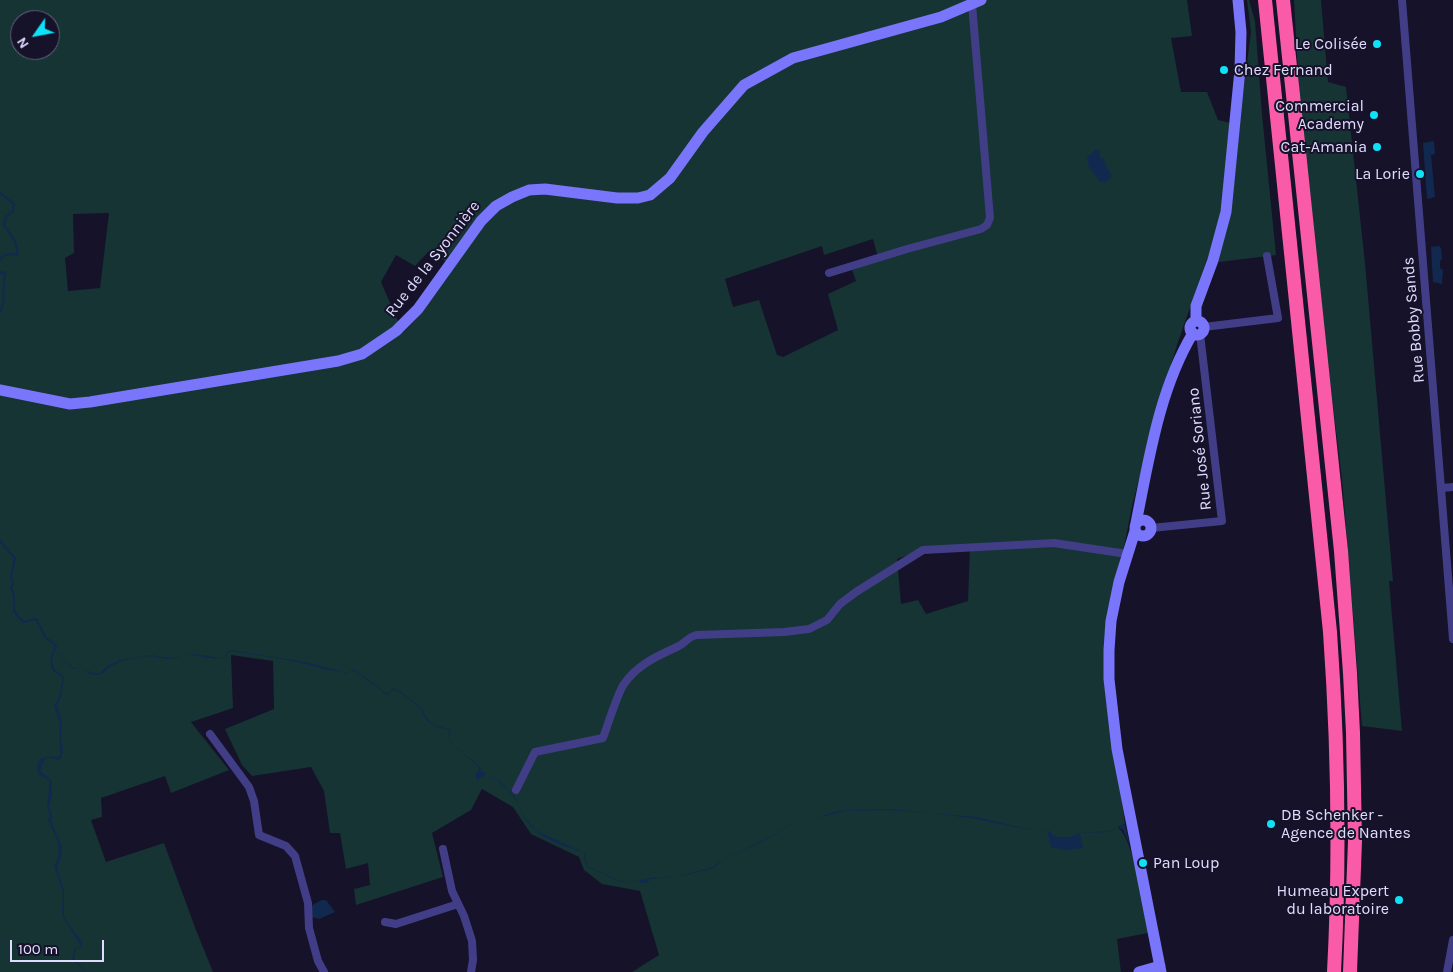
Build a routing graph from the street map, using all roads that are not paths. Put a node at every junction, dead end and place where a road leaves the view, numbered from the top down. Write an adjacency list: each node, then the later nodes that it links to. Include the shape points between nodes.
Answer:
1 (1238, 0): 12 (street, via 1240,70 1226,212 1196,306)
2 (1259, 0): 9 (highway, via 1269,86)
3 (1265, 0): 9 (highway)
4 (1283, 0): 8 (highway)
5 (1289, 0): 8 (highway, via 1290,18)
6 (1402, 0): 15 (street, Rue Bobby Sands)
7 (976, 2): 11 (street, via 990,218 987,225); 13 (street, Rue de la Syonnière, via 932,20 793,58 744,85 703,132 670,178 650,195 617,198 544,189 530,190 496,206 481,221 418,309 402,326 362,354 338,361 70,404)
8 (1285, 21): 30 (highway, via 1350,663 1355,865)
9 (1274, 90): 29 (highway, via 1333,671 1338,827)
10 (1267, 256): 12 (street, via 1278,318)
11 (829, 273)
12 (1198, 329): 16 (street, via 1181,353 1161,412 1142,493); 16 (street, Rue José Soriano, via 1222,521)
13 (0, 390)
14 (1453, 487): 15 (street)
15 (1442, 488): 18 (street, Rue Bobby Sands)
16 (1142, 528): 17 (street)
17 (1127, 554): 20 (street, via 1054,543 923,550 856,592 827,620 810,629 687,638 681,646 638,668 622,685 603,738 535,752); 25 (street, via 1111,621 1108,650 1112,720)
18 (1453, 639)
19 (210, 734): 26 (street, via 249,787 259,835 286,846 295,856 308,903 309,928)
20 (516, 790)
21 (444, 849): 22 (street, via 452,891)
22 (458, 904): 23 (street, via 396,924); 27 (street, via 472,941)
23 (385, 922)
24 (1453, 940): 31 (street)
25 (1160, 969): 28 (street)
26 (324, 972)
27 (471, 972)
28 (1139, 972)
29 (1334, 972)
30 (1350, 972)
31 (1448, 972)

